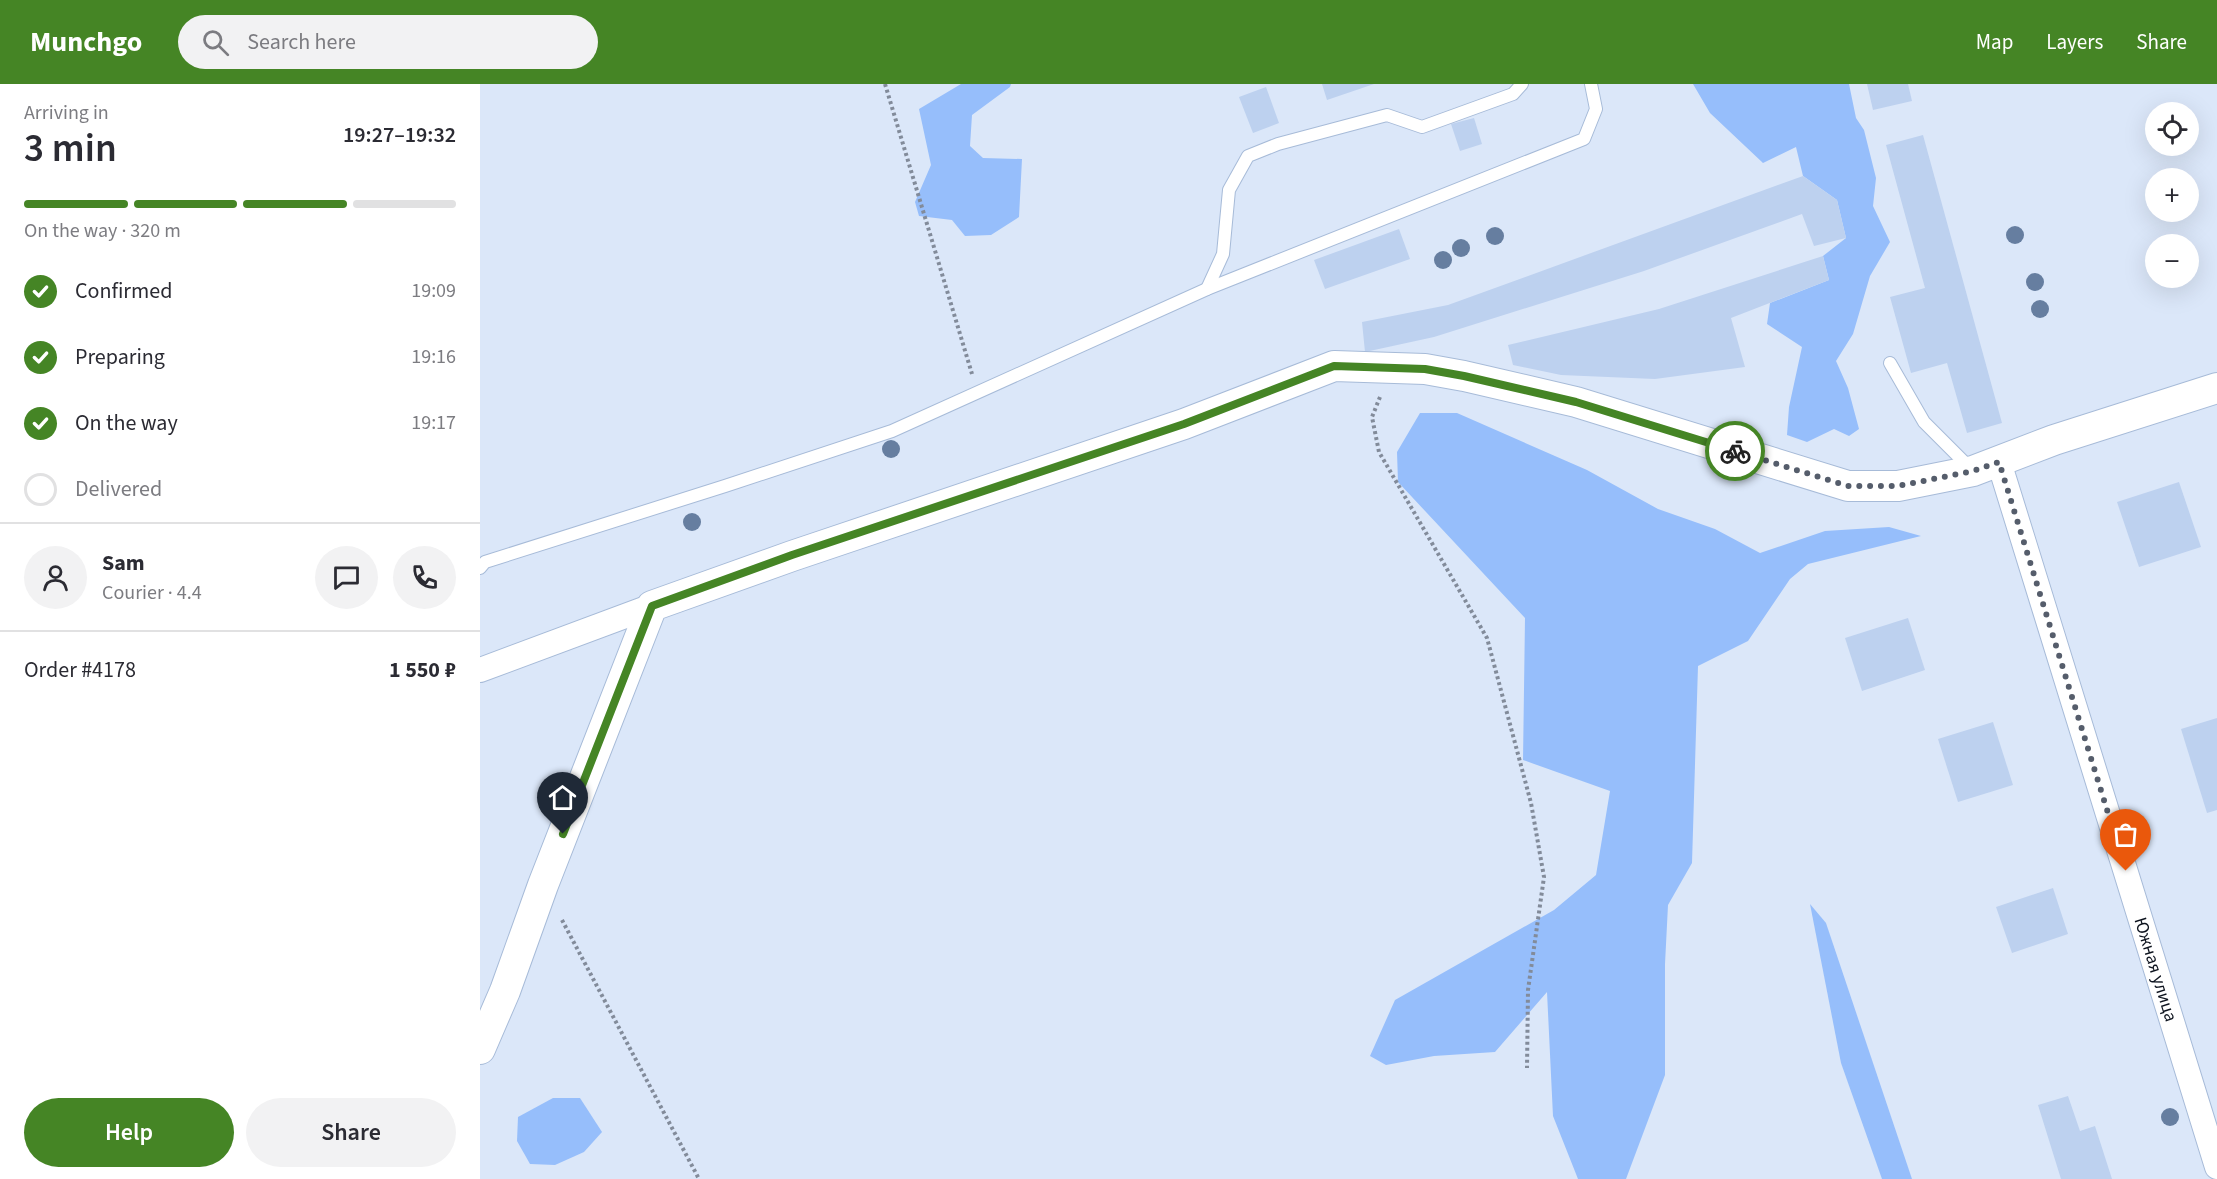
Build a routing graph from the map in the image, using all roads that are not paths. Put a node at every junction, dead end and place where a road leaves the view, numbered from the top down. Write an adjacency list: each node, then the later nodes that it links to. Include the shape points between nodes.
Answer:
1 (1522, 84): 3 (lane, via 1514,94 1422,127 1387,115 1278,144 1248,156 1229,190 1223,254)
2 (1591, 84): 3 (lane, via 1596,109 1584,139)
3 (1207, 289): 7 (lane, via 892,431 485,562)
4 (1890, 363): 6 (lane, via 1924,422)
5 (2217, 388): 6 (street)
6 (1986, 466): 8 (street, via 1898,486 1848,486 1576,402 1425,369 1334,366 1184,424); 11 (street, Южная улица)
7 (480, 568)
8 (652, 606): 9 (street); 10 (street)
9 (480, 670)
10 (480, 1049)
11 (2217, 1167)

